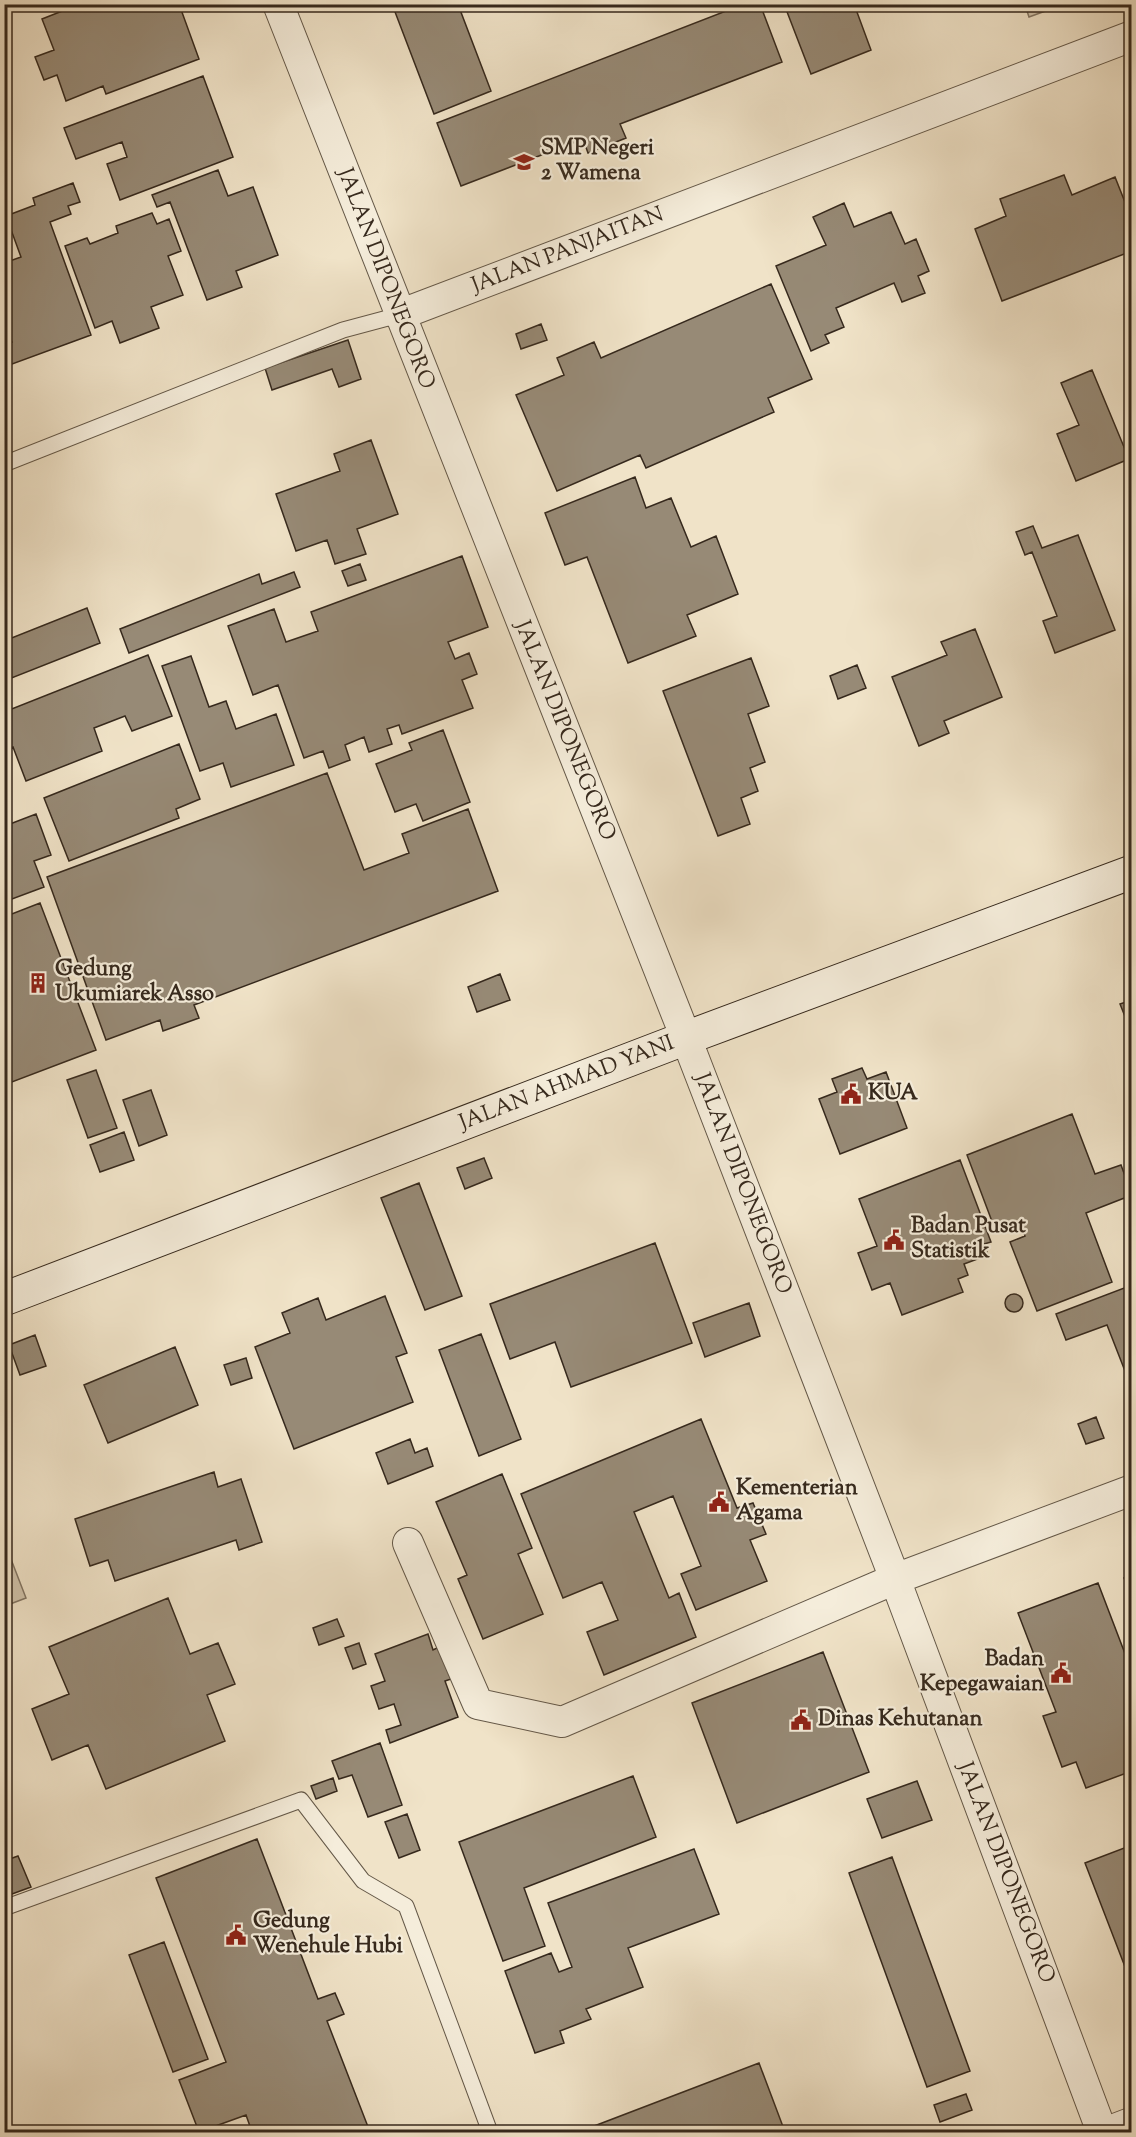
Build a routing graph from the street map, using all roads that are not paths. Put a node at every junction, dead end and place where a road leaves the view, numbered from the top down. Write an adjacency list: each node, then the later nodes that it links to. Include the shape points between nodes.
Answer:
1 (278, 4): 3 (street, JALAN DIPONEGORO)
2 (1131, 36): 3 (street, JALAN PANJAITAN)
3 (399, 315): 4 (lane, JALAN PANJAITAN, via 344,330); 6 (street, JALAN DIPONEGORO)
4 (4, 464)
5 (1131, 872): 6 (main road, JALAN AHMAD YANI)
6 (686, 1038): 7 (main road, JALAN AHMAD YANI); 10 (street, JALAN DIPONEGORO)
7 (4, 1299)
8 (1131, 1490): 10 (street)
9 (408, 1543): 10 (street, via 478,1704 562,1722)
10 (895, 1579): 14 (street, JALAN DIPONEGORO)
11 (4, 1908): 13 (lane, via 300,1800 363,1881 406,1906)
12 (1131, 2124): 15 (main road)
13 (490, 2133)
14 (1102, 2133)
15 (1111, 2133)

